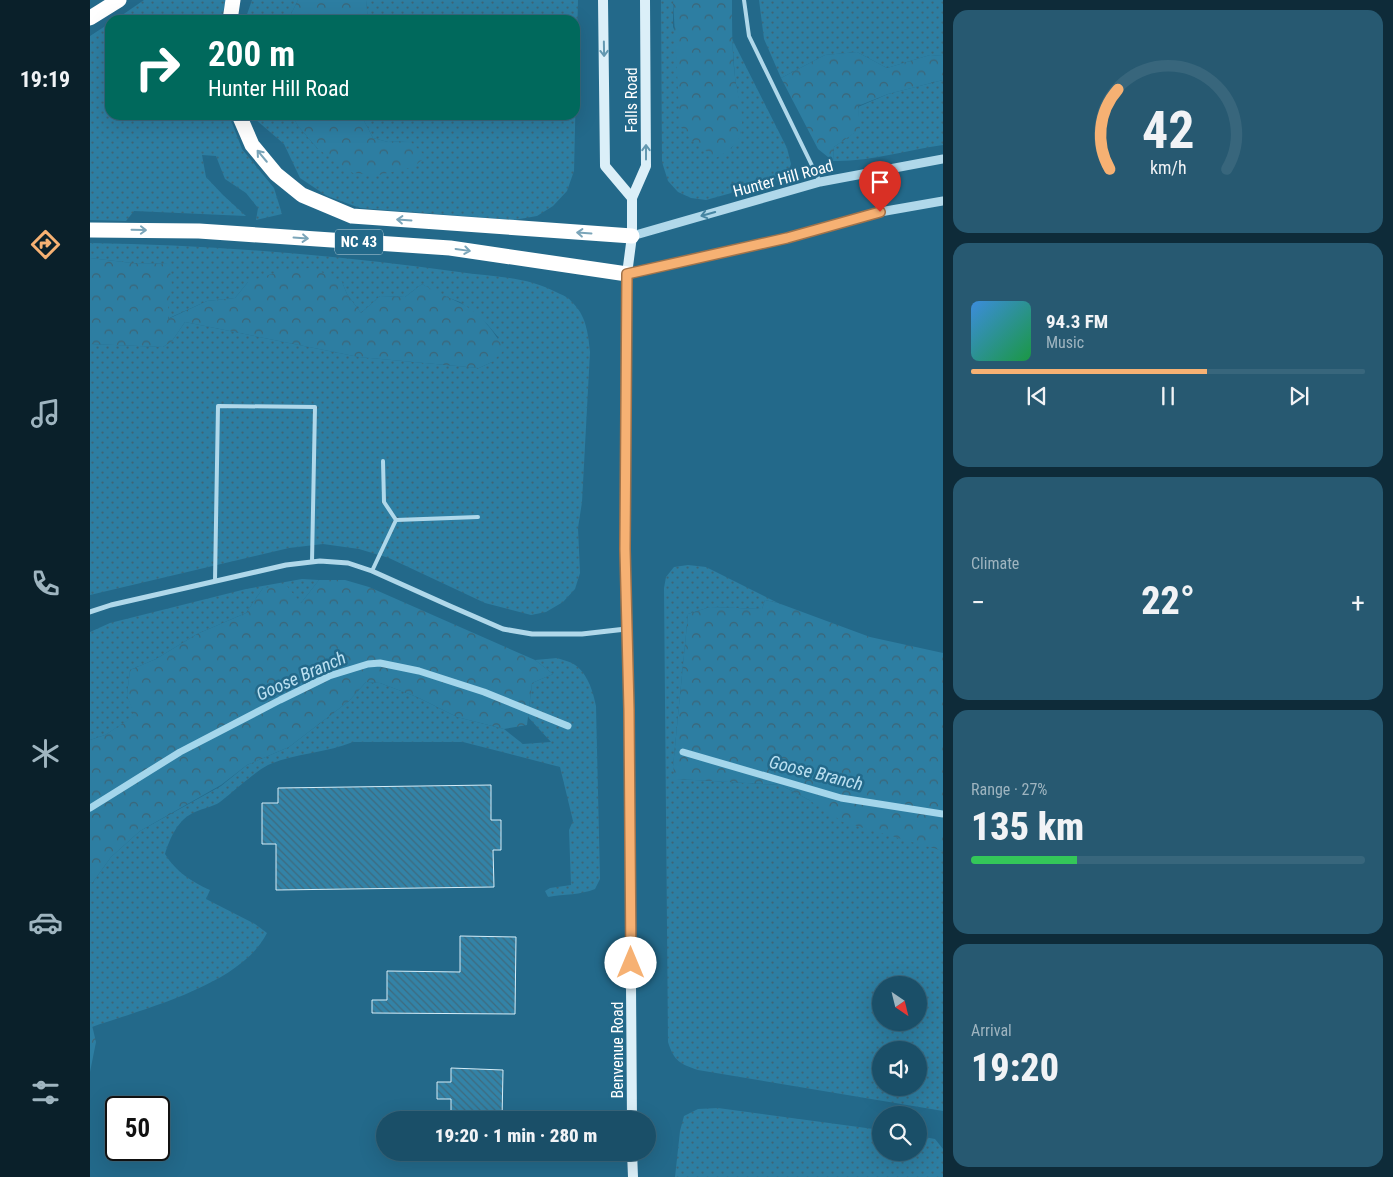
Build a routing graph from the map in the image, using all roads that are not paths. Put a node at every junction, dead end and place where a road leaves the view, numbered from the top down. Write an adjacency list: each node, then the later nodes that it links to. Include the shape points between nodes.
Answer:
1 (119, 0): 7 (highway)
2 (233, 0): 6 (highway)
3 (603, 0): 11 (main road, one-way to 11, via 605,166)
4 (645, 0): 11 (main road, Falls Road, one-way to 4, via 646,166)
5 (744, 0): 10 (lane, via 749,36)
6 (231, 15)
7 (90, 18)
8 (241, 120): 14 (highway, one-way to 8, via 352,216 302,195 276,174 252,145)
9 (943, 159): 10 (street, Hunter Hill Road)
10 (820, 182): 14 (street, Hunter Hill Road, one-way to 14)
11 (632, 198): 14 (main road, Benvenue Road)
12 (943, 201): 15 (street, via 880,212 787,238)
13 (90, 230): 15 (highway, NC 43, one-way to 15, via 199,231 450,248)
14 (632, 236): 15 (main road, Benvenue Road)
15 (627, 274): 23 (main road, Benvenue Road)
16 (383, 461): 18 (lane, via 384,502)
17 (478, 517): 18 (lane)
18 (396, 520): 20 (lane)
19 (312, 562): 20 (street, via 348,563); 21 (street); 21 (lane, via 315,407 218,406)
20 (372, 570): 23 (street, via 503,629 532,634 582,634)
21 (215, 581): 22 (street)
22 (90, 612)
23 (626, 629): 24 (main road, Benvenue Road)
24 (632, 1111)
25 (632, 1161): 26 (main road)
26 (633, 1177)

